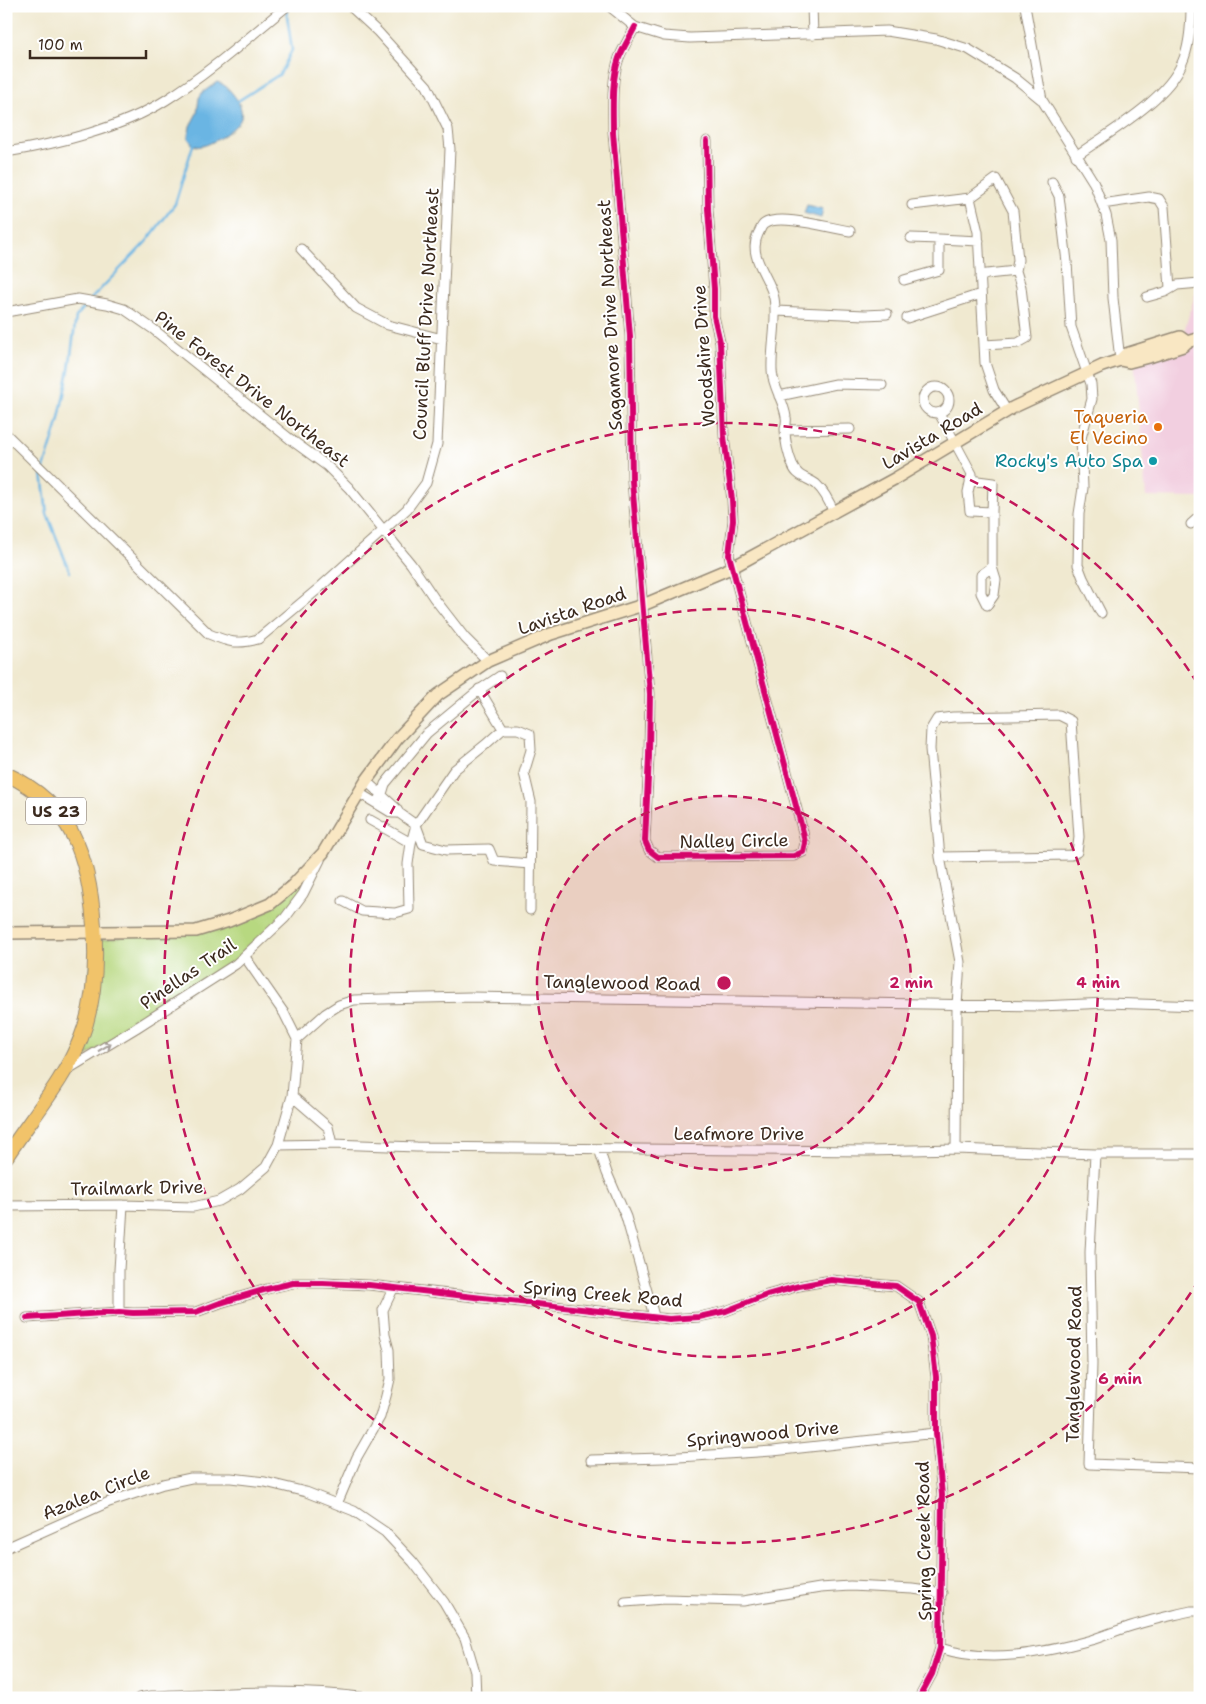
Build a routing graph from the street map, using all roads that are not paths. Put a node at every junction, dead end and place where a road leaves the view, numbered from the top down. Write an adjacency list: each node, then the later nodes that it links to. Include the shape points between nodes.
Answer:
1 (287, 6): 11 (street, via 165,101 130,119 40,147)
2 (350, 6): 34 (street, Council Bluff Drive Northeast, via 427,86 448,129 450,149)
3 (610, 6): 7 (street)
4 (812, 6): 8 (street)
5 (1025, 6): 9 (street)
6 (1191, 6): 12 (street, via 1188,44 1178,71 1160,94 1142,109)
7 (635, 28): 8 (street, via 664,36 690,38); 54 (street, Sagamore Drive Northeast, via 619,58 613,90 613,132 630,336 632,481)
8 (813, 35): 9 (street, via 886,32 968,49 1015,78)
9 (1042, 100): 12 (street)
10 (707, 141): 53 (street, Woodshire Drive, via 714,316 720,342 724,436 732,500)
11 (6, 152)
12 (1076, 156): 15 (street, via 1094,183)
13 (1052, 182): 37 (street, via 1059,196 1071,327)
14 (970, 198): 16 (street); 20 (street); 22 (street, via 996,179 1013,211 1018,260)
15 (1102, 204): 26 (street, via 1149,197 1159,199 1164,207); 36 (street, via 1111,240)
16 (912, 205)
17 (850, 231): 29 (street, via 794,220 774,220 763,225 755,247 758,262 773,293)
18 (911, 238): 19 (street)
19 (939, 239): 20 (street); 24 (street, via 939,270)
20 (979, 241): 23 (street)
21 (301, 249): 34 (street, via 356,308 388,325)
22 (1016, 271): 23 (street); 35 (street, via 1027,338 1018,343)
23 (980, 277): 27 (street)
24 (904, 280)
25 (1200, 283): 26 (street)
26 (1170, 288): 28 (street)
27 (981, 294): 32 (street); 35 (street)
28 (1147, 296)
29 (776, 311): 31 (street); 39 (street, via 772,372)
30 (6, 312): 51 (street, Pine Forest Drive Northeast, via 78,299 124,309 327,466)
31 (887, 314)
32 (907, 318)
33 (1200, 338): 36 (main road, Lavista Road, via 1187,342 1180,337 1126,354)
34 (442, 339): 51 (street, Council Bluff Drive Northeast, via 437,444 426,483 407,509)
35 (984, 345): 40 (street, via 985,363 994,390)
36 (1120, 360): 37 (main road, Lavista Road)
37 (1086, 373): 40 (main road, Lavista Road); 55 (street, via 1092,399 1081,438 1083,488 1078,565)
38 (882, 385): 39 (street, via 836,384)
39 (779, 396): 43 (street, via 786,418)
40 (1008, 411): 45 (main road, Lavista Road)
41 (939, 413): 41 (street, via 949,402 948,394 935,387 923,396 923,404 927,410); 45 (street)
42 (850, 429): 43 (street)
43 (785, 430): 48 (street, via 793,469 815,484 828,498)
44 (6, 434): 51 (street, Council Bluff Drive Northeast, via 209,634 229,642 246,643 258,639)
45 (956, 442): 46 (street, via 972,474); 48 (main road, Lavista Road)
46 (970, 480): 47 (street, via 993,483); 47 (street, via 970,511)
47 (992, 512): 52 (street)
48 (834, 513): 53 (main road, Lavista Road)
49 (1200, 516): 50 (street)
50 (1191, 524)
51 (385, 530): 56 (street, Pine Forest Drive Northeast, via 465,638)
52 (992, 567)
53 (731, 568): 54 (main road, Lavista Road); 54 (street, Nalley Circle, via 797,810 804,852 794,856 679,858 658,856 650,850 645,841 650,694)
54 (643, 605): 56 (main road, Lavista Road, via 551,634)
55 (1101, 613)
56 (488, 661): 61 (main road, Lavista Road, via 438,695 397,738)
57 (500, 676): 58 (street)
58 (479, 689): 59 (street); 63 (street, via 427,733 385,784)
59 (503, 729): 67 (street, via 454,770); 71 (street, via 518,729 530,734 531,750 524,773 531,802)
60 (6, 774): 74 (main road, US 23, via 44,798 75,838 91,888)
61 (366, 781): 62 (main road, Lavista Road); 63 (street)
62 (360, 792): 64 (street); 69 (main road, Lavista Road)
63 (382, 794): 64 (street); 65 (street)
64 (376, 803): 65 (street)
65 (399, 814): 67 (street)
66 (370, 820): 68 (street)
67 (416, 825): 68 (street); 71 (street, via 423,844 446,850 489,849 494,861)
68 (411, 843): 72 (street, via 409,910 395,913 362,911)
69 (323, 853): 74 (main road, Lavista Road, via 270,904 228,921 196,931); 76 (street, Pinellas Trail, via 303,894 285,918)
70 (940, 857): 70 (street, via 930,749 931,729 937,719 1059,715 1070,721 1079,838 1077,852 1071,855); 77 (street, via 960,962)
71 (530, 864): 73 (street)
72 (342, 901)
73 (530, 910)
74 (95, 932): 75 (main road, Lavista Road); 80 (main road, US 23, via 92,1001 80,1040)
75 (6, 933)
76 (245, 957): 79 (street, via 284,1012); 80 (street, Pinellas Trail, one-way to 76)
77 (958, 1004): 78 (street, Tanglewood Road); 79 (street, Tanglewood Road, via 470,997 354,1000 325,1014); 85 (street)
78 (1200, 1006)
79 (297, 1039): 81 (street, Trailmark Drive)
80 (63, 1073): 88 (main road, US 23)
81 (292, 1096): 82 (street, via 328,1126); 83 (street, Trailmark Drive)
82 (332, 1144): 83 (street, Leafmore Drive); 84 (street, Leafmore Drive)
83 (278, 1145): 89 (street, Trailmark Drive, via 266,1167 240,1189 219,1201 193,1207)
84 (599, 1149): 85 (street, Leafmore Drive); 93 (street, via 626,1218)
85 (956, 1149): 86 (street, Leafmore Drive)
86 (1095, 1154): 87 (street, Leafmore Drive); 97 (street, Tanglewood Road, via 1090,1252 1092,1364 1089,1464)
87 (1200, 1154)
88 (6, 1157)
89 (123, 1205): 90 (street, Trailmark Drive); 92 (street)
90 (6, 1206)
91 (393, 1289): 92 (street, Spring Creek Road, via 369,1285 293,1284 196,1312); 93 (street, Spring Creek Road); 98 (street, via 383,1310 389,1350 390,1380 386,1396 380,1417 357,1457)
92 (119, 1312): 94 (street, Spring Creek Road)
93 (654, 1316): 95 (street, Spring Creek Road, via 699,1317 726,1311 767,1295 830,1280 896,1286 919,1302 931,1336 936,1377)
94 (27, 1318)
95 (936, 1433): 96 (street, Springwood Drive, via 773,1451); 100 (street, Spring Creek Road, via 942,1495)
96 (592, 1460)
97 (1200, 1468)
98 (337, 1504): 99 (street, Azalea Circle, via 265,1482 191,1478 109,1502); 106 (street, Azalea Circle, via 354,1510 385,1532 444,1602 465,1638 475,1672)
99 (6, 1548)
100 (942, 1593): 101 (street, via 850,1586 744,1601 665,1599); 103 (street, Spring Creek Road)
101 (625, 1602)
102 (1200, 1611): 103 (street, via 1040,1651 976,1656)
103 (940, 1648): 107 (street, Spring Creek Road, via 932,1674)
104 (140, 1698): 105 (street, via 270,1691)
105 (368, 1698)
106 (476, 1698)
107 (919, 1698)

